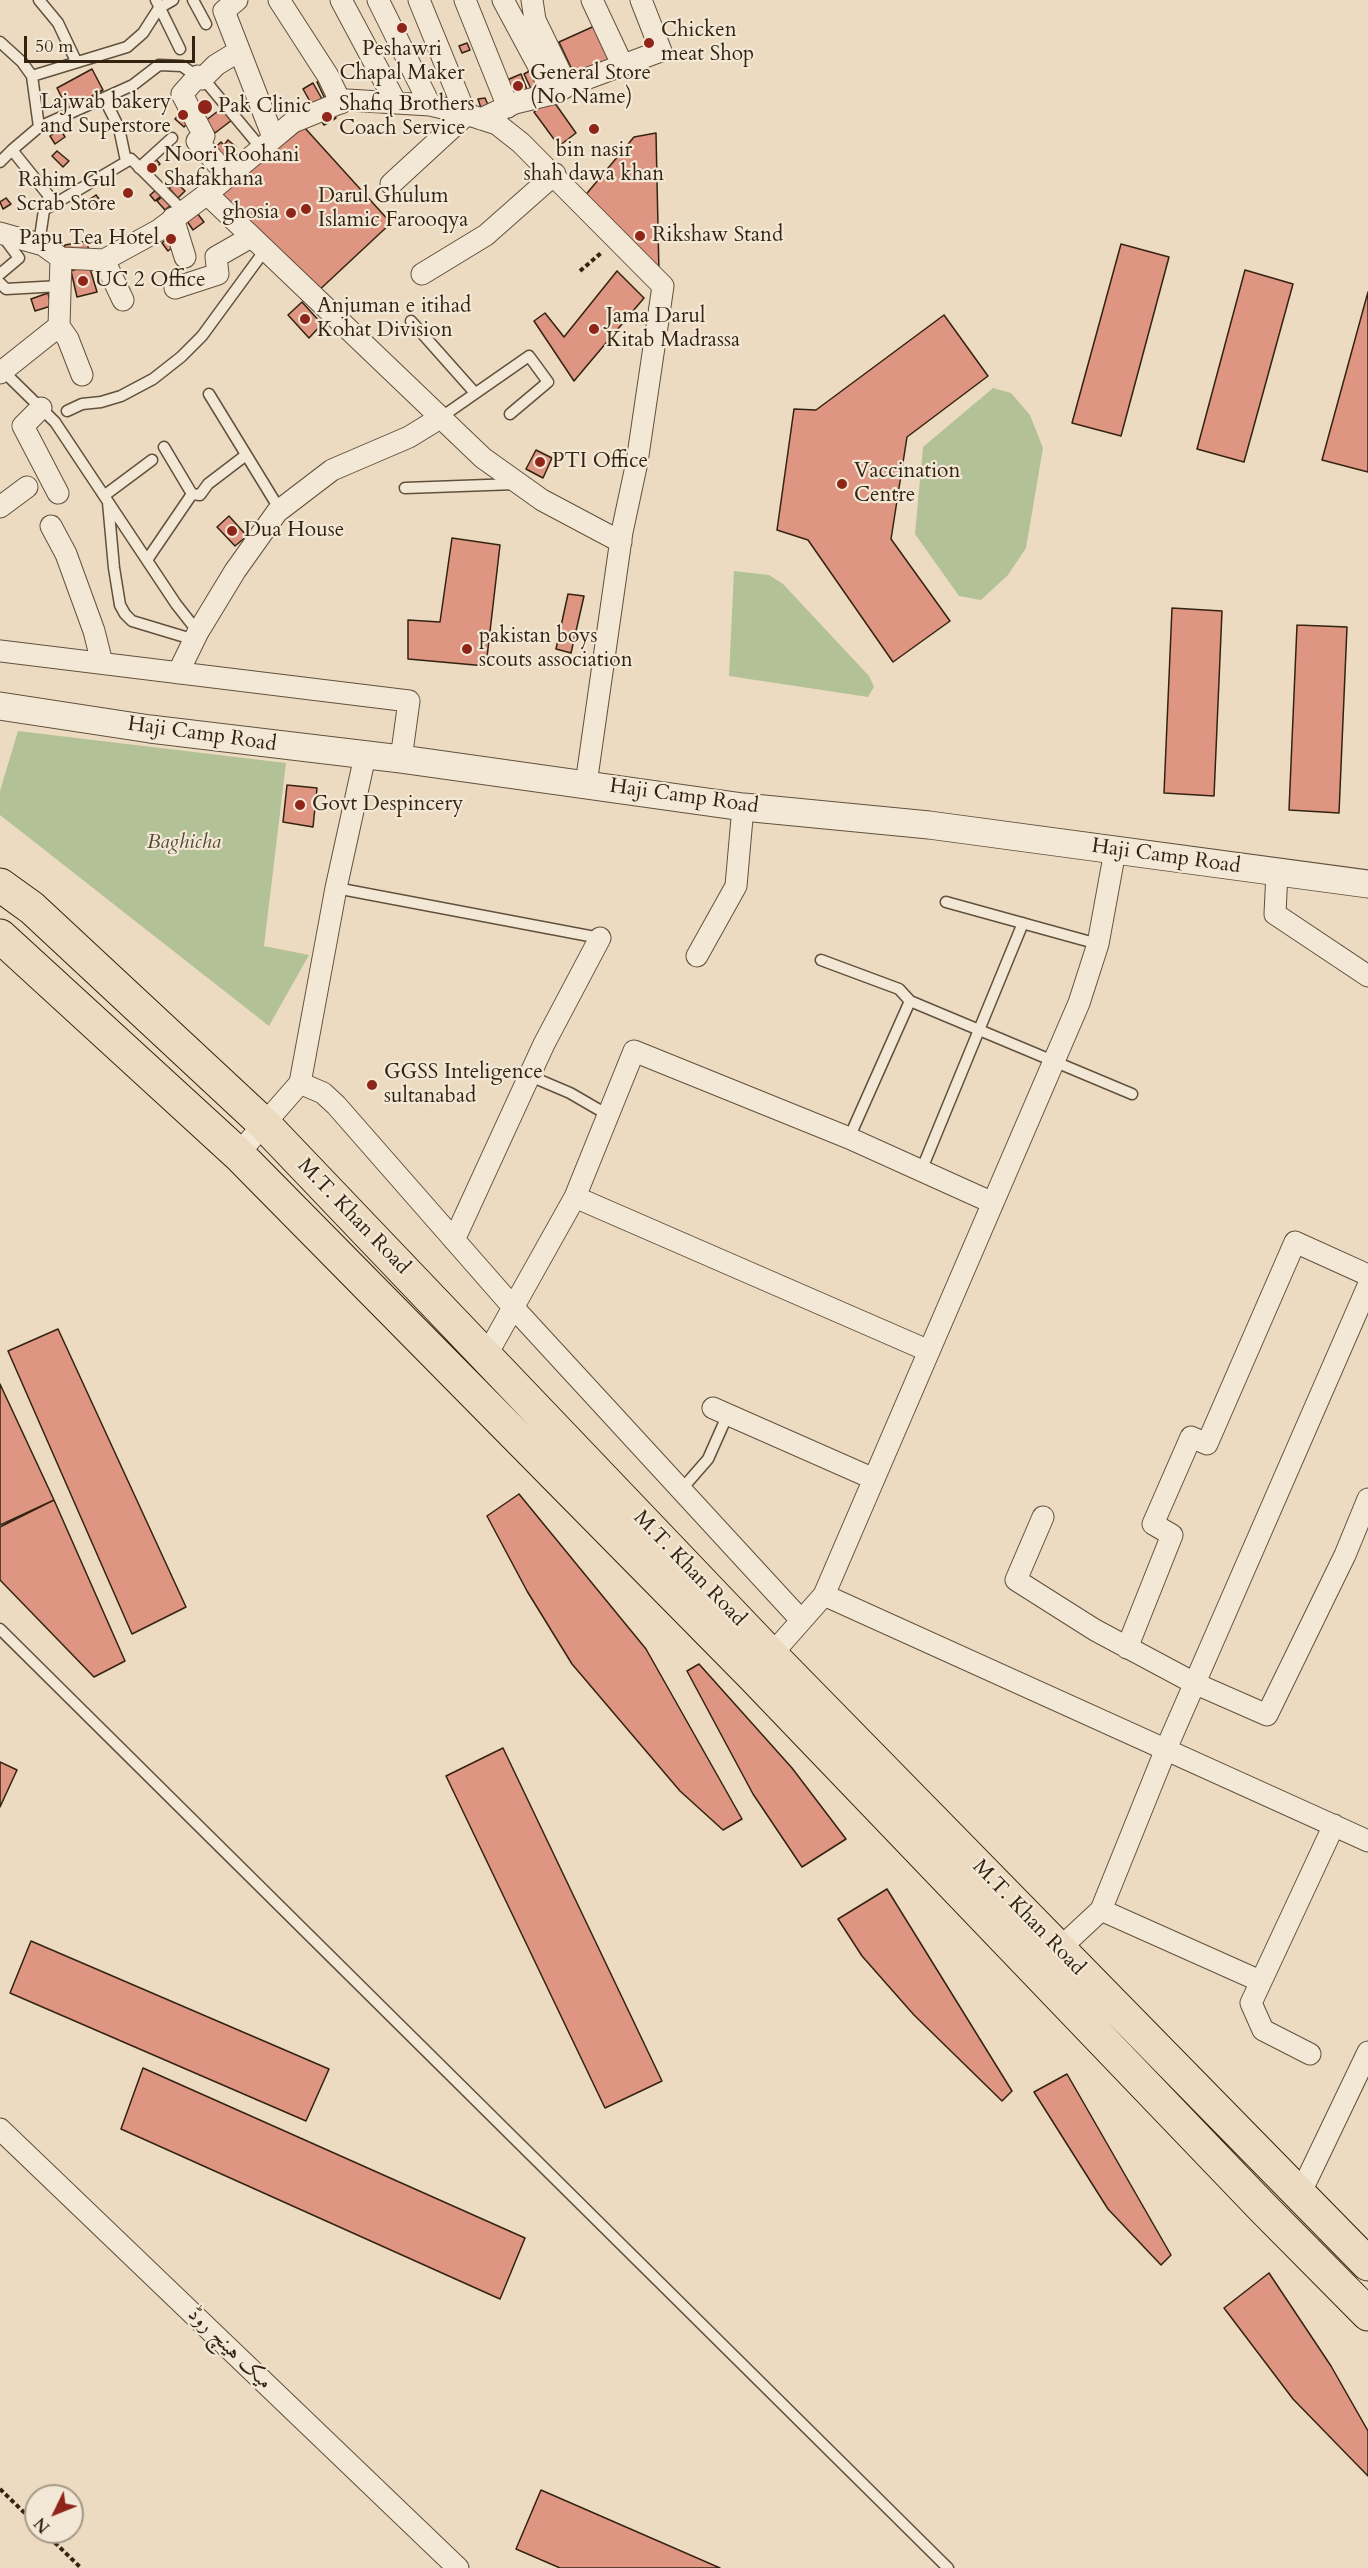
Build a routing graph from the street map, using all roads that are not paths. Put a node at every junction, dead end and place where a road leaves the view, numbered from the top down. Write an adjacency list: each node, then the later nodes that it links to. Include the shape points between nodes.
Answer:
1 (39, 0): 19 (lane, via 58,23)
2 (173, 0): 14 (lane)
3 (192, 0): 15 (lane)
4 (237, 0): 18 (street, via 224,11)
5 (279, 0): 25 (street)
6 (341, 0): 26 (street)
7 (378, 0): 27 (street)
8 (419, 0): 29 (street)
9 (465, 0): 28 (street)
10 (503, 0): 23 (street)
11 (532, 0): 23 (street, via 535,20)
12 (592, 0): 20 (street)
13 (641, 0): 20 (street, via 661,51)
14 (158, 4): 17 (lane); 19 (lane, via 143,33 127,46)
15 (206, 24)
16 (0, 42): 21 (lane)
17 (180, 49)
18 (239, 51): 22 (street); 32 (street)
19 (76, 61): 21 (lane)
20 (622, 64): 23 (street)
21 (32, 76): 30 (lane)
22 (200, 77): 24 (lane, via 182,66 159,65 133,86); 32 (lane, via 256,142); 37 (street, via 182,94 204,136 197,141)
23 (560, 90): 28 (street)
24 (104, 98): 30 (lane); 34 (lane, via 119,128)
25 (341, 103): 26 (street); 32 (street, via 293,122)
26 (396, 103): 27 (street)
27 (430, 105): 29 (street)
28 (507, 107): 29 (street)
29 (473, 117): 36 (street, via 497,124); 38 (street)
30 (39, 127): 33 (lane)
31 (172, 138): 35 (lane)
32 (266, 143): 37 (street)
33 (4, 156): 40 (lane, via 49,196)
34 (126, 161): 35 (lane, via 131,159); 40 (lane)
35 (140, 168): 41 (lane)
36 (555, 174): 49 (street, via 486,235); 76 (street, via 663,285)
37 (228, 176): 39 (street)
38 (391, 184)
39 (207, 194): 41 (street); 44 (street)
40 (44, 210): 43 (lane)
41 (178, 215): 45 (street); 47 (street)
42 (0, 233): 43 (street); 48 (lane, via 19,258)
43 (39, 244): 46 (street)
44 (258, 244): 52 (street, via 216,257 218,274); 61 (lane, via 202,336 181,357 153,379 121,396); 63 (street)
45 (184, 257)
46 (61, 258): 47 (street); 51 (street)
47 (104, 260): 53 (street)
48 (0, 274)
49 (422, 274)
50 (0, 283): 51 (lane, via 6,289)
51 (60, 286): 55 (street)
52 (175, 288)
53 (123, 300)
54 (411, 321): 58 (lane)
55 (59, 327): 56 (street); 57 (street)
56 (2, 372): 60 (lane)
57 (82, 375)
58 (475, 393): 62 (lane, via 529,356 548,382); 63 (lane)
59 (208, 394): 65 (lane)
60 (41, 408): 70 (street, via 23,426); 72 (lane, via 55,422)
61 (67, 411)
62 (510, 414)
63 (440, 418): 67 (street, via 483,458); 74 (street, via 409,437 332,470)
64 (164, 447): 71 (lane)
65 (246, 455): 71 (lane, via 208,484 200,495); 74 (lane)
66 (152, 460): 72 (lane)
67 (519, 484): 69 (lane); 76 (street)
68 (27, 487): 73 (street)
69 (405, 488)
70 (58, 493)
71 (192, 494): 77 (lane)
72 (106, 497): 77 (lane); 78 (lane, via 120,605 125,614 132,621)
73 (0, 507)
74 (280, 510): 78 (street, via 235,571)
75 (51, 526): 80 (street, via 66,554)
76 (621, 543): 85 (street)
77 (147, 560): 78 (lane)
78 (196, 636): 81 (street)
79 (0, 651): 80 (street)
80 (102, 663): 81 (street)
81 (178, 673): 84 (street, via 409,701)
82 (0, 706): 83 (street, Haji Camp Road)
83 (365, 756): 84 (street, Haji Camp Road); 91 (street)
84 (401, 759): 85 (street, Haji Camp Road)
85 (586, 784): 86 (street, Haji Camp Road)
86 (743, 807): 87 (street, Haji Camp Road, via 929,825); 97 (street, via 736,886)
87 (1116, 851): 88 (street, Haji Camp Road); 96 (street)
88 (1277, 872): 89 (street, Haji Camp Road); 99 (street, via 1275,914)
89 (1368, 884)
90 (0, 885): 107 (highway, M.T. Khan Road, via 32,908)
91 (336, 888): 95 (lane); 104 (street)
92 (946, 902): 93 (lane)
93 (1023, 923): 96 (lane); 101 (lane)
94 (0, 936): 109 (highway, M.T. Khan Road)
95 (600, 938): 103 (street)
96 (1098, 944): 102 (street, via 1079,1003)
97 (697, 956)
98 (821, 960): 100 (lane, via 899,990)
99 (1368, 976)
100 (910, 1001): 101 (lane); 108 (lane)
101 (978, 1031): 102 (lane); 110 (lane)
102 (1053, 1063): 105 (lane); 112 (street)
103 (530, 1076): 106 (lane); 113 (street)
104 (300, 1083): 107 (street); 113 (street, via 323,1093 336,1105)
105 (1132, 1094)
106 (608, 1115): 108 (street, via 634,1051); 111 (street)
107 (264, 1124): 109 (street); 118 (highway, M.T. Khan Road)
108 (849, 1138): 110 (street)
109 (238, 1154): 141 (highway, M.T. Khan Road, via 752,1675)
110 (921, 1171): 112 (street)
111 (575, 1197): 116 (street); 117 (street)
112 (993, 1203): 117 (street)
113 (454, 1240): 116 (street)
114 (1368, 1275): 127 (street, via 1295,1242 1207,1444 1191,1437 1153,1524 1172,1535)
115 (1368, 1286): 129 (street)
116 (513, 1307): 118 (street); 121 (street)
117 (929, 1351): 120 (street)
118 (486, 1356): 128 (highway, M.T. Khan Road)
119 (721, 1411): 120 (street); 121 (lane, via 708,1459)
120 (874, 1479): 124 (street)
121 (681, 1490): 125 (street)
122 (1368, 1498): 129 (street, via 1345,1555 1267,1715)
123 (1043, 1517): 127 (street, via 1016,1580)
124 (824, 1595): 125 (street); 130 (street)
125 (801, 1620): 128 (street)
126 (0, 1629): 143 (lane)
127 (1127, 1648): 129 (street)
128 (771, 1654): 134 (highway, M.T. Khan Road)
129 (1194, 1683): 130 (street)
130 (1166, 1749): 131 (street); 133 (street)
131 (1334, 1825): 132 (street); 135 (street)
132 (1368, 1841)
133 (1101, 1910): 134 (street); 135 (street)
134 (1058, 1950): 139 (highway, M.T. Khan Road)
135 (1260, 1981): 137 (street, via 1251,2003 1263,2030)
136 (1368, 2052): 139 (street)
137 (1310, 2054)
138 (0, 2129): 142 (street, میک ہینچ روڈ)
139 (1300, 2194): 140 (highway, M.T. Khan Road)
140 (1368, 2264)
141 (1368, 2314)
142 (458, 2568)
143 (948, 2568)

